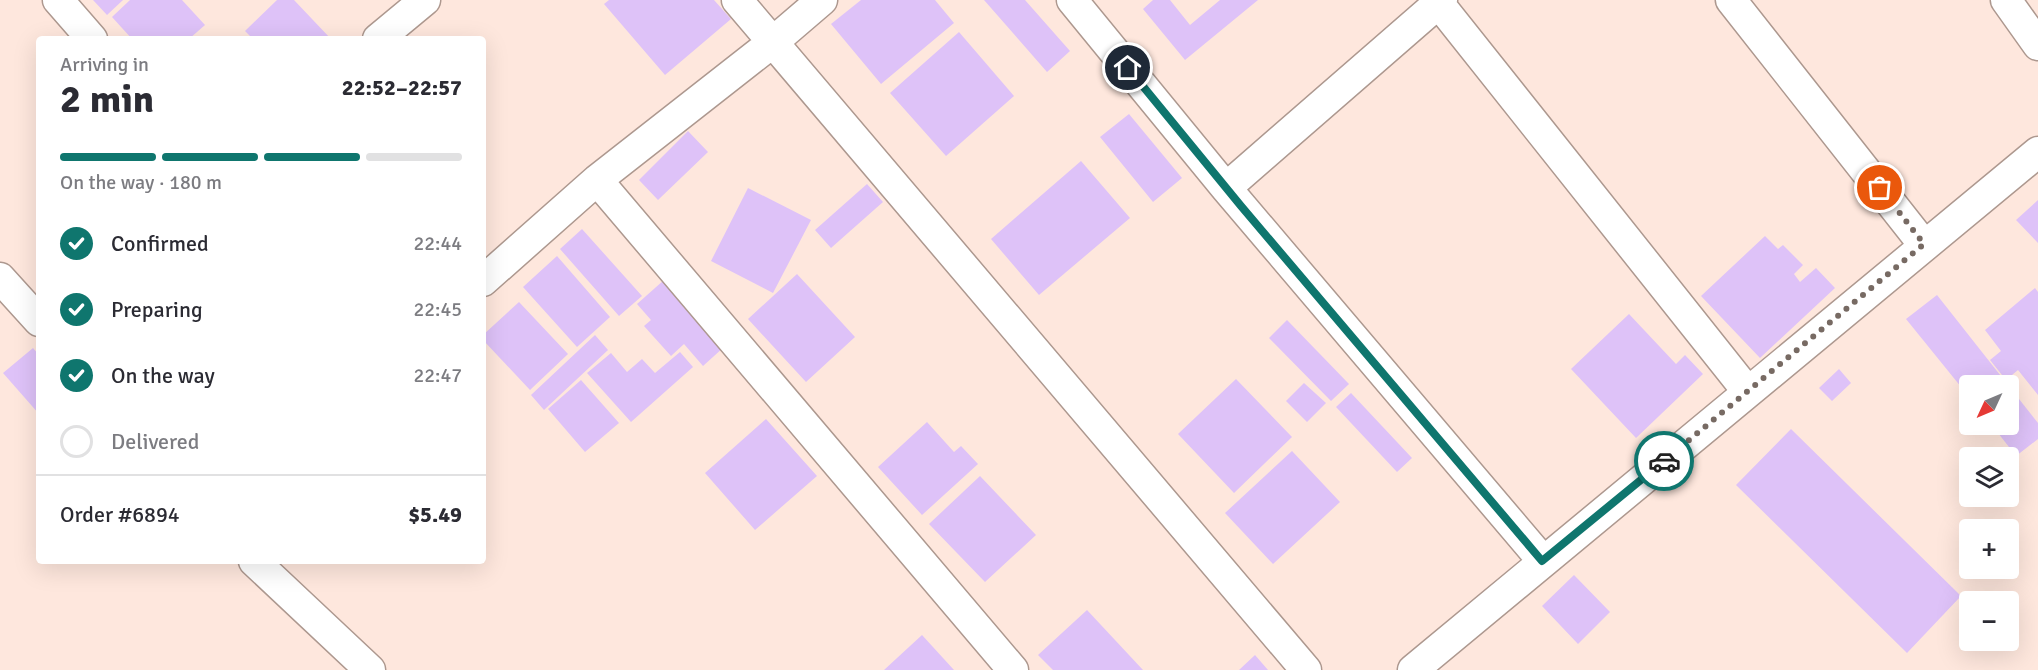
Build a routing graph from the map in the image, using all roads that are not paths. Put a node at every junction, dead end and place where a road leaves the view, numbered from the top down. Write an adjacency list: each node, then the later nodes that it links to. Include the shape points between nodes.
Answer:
1 (58, 0): 9 (street)
2 (425, 0): 10 (street)
3 (737, 0): 11 (street)
4 (822, 0): 11 (street)
5 (1072, 0): 15 (street)
6 (1731, 0): 16 (street)
7 (2006, 0): 12 (street)
8 (1439, 1): 15 (street); 20 (street)
9 (89, 36)
10 (382, 36)
11 (773, 42): 14 (street); 25 (street)
12 (2038, 45)
13 (2038, 152): 16 (street)
14 (597, 180): 18 (street); 24 (street)
15 (1226, 188): 21 (street)
16 (1924, 244): 20 (street)
17 (0, 278): 19 (street)
18 (486, 278)
19 (36, 318)
20 (1748, 392): 21 (street)
21 (1542, 561): 26 (street)
22 (257, 564): 23 (street)
23 (370, 670)
24 (1013, 670)
25 (1306, 670)
26 (1413, 670)

